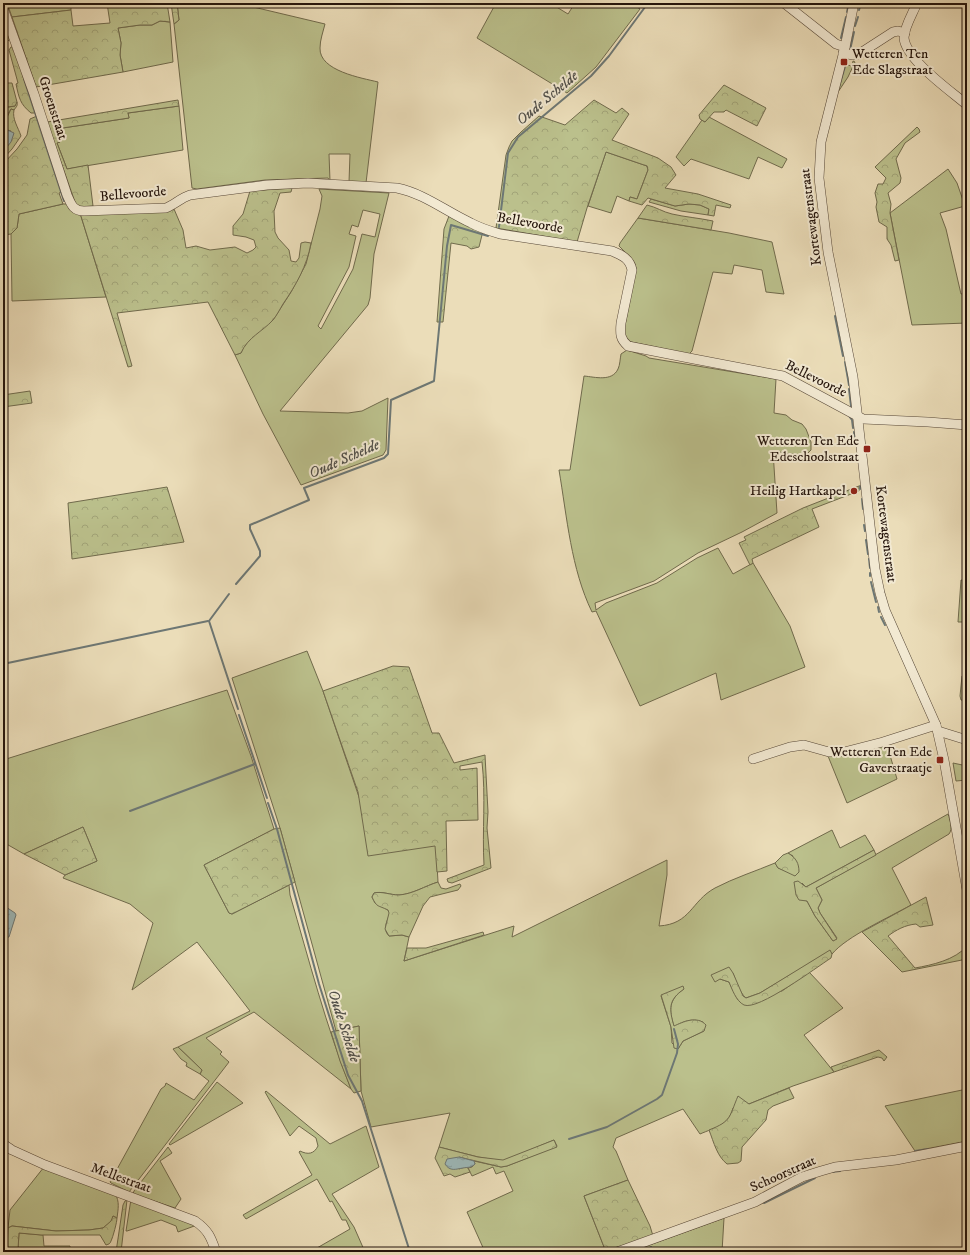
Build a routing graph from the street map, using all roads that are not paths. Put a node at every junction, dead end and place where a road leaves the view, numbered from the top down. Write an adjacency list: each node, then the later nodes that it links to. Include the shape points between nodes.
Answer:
1 (784, 3): 6 (street)
2 (854, 3): 6 (street, Kortewagenstraat)
3 (918, 3): 5 (street)
4 (3, 8): 8 (street, Groenstraat, via 67,195 73,208)
5 (905, 33): 6 (street, via 894,32 859,54 853,55); 7 (street, via 906,44 919,63)
6 (844, 50): 9 (street, Kortewagenstraat, via 821,142 819,178 825,236 850,358)
7 (967, 105)
8 (80, 211): 9 (street, Bellevoorde, via 166,208 190,195 267,185 308,183 411,191 471,223 500,234 612,251 625,257 632,270 620,332 622,341 628,346 783,376)
9 (858, 416): 10 (street, Bellevoorde, via 863,419); 11 (street, Kortewagenstraat, via 875,569 880,593 885,610)
10 (967, 425)
11 (937, 728): 12 (street); 13 (street, via 844,752 829,752 804,745); 14 (street, Kortewagenstraat)
12 (967, 740)
13 (753, 759)
14 (967, 890)
15 (3, 1144): 17 (street, Mellestraat, via 45,1165 196,1221 206,1228)
16 (967, 1146): 18 (street, Schoorstraat, via 821,1171 755,1202)
17 (216, 1252)
18 (617, 1252)

